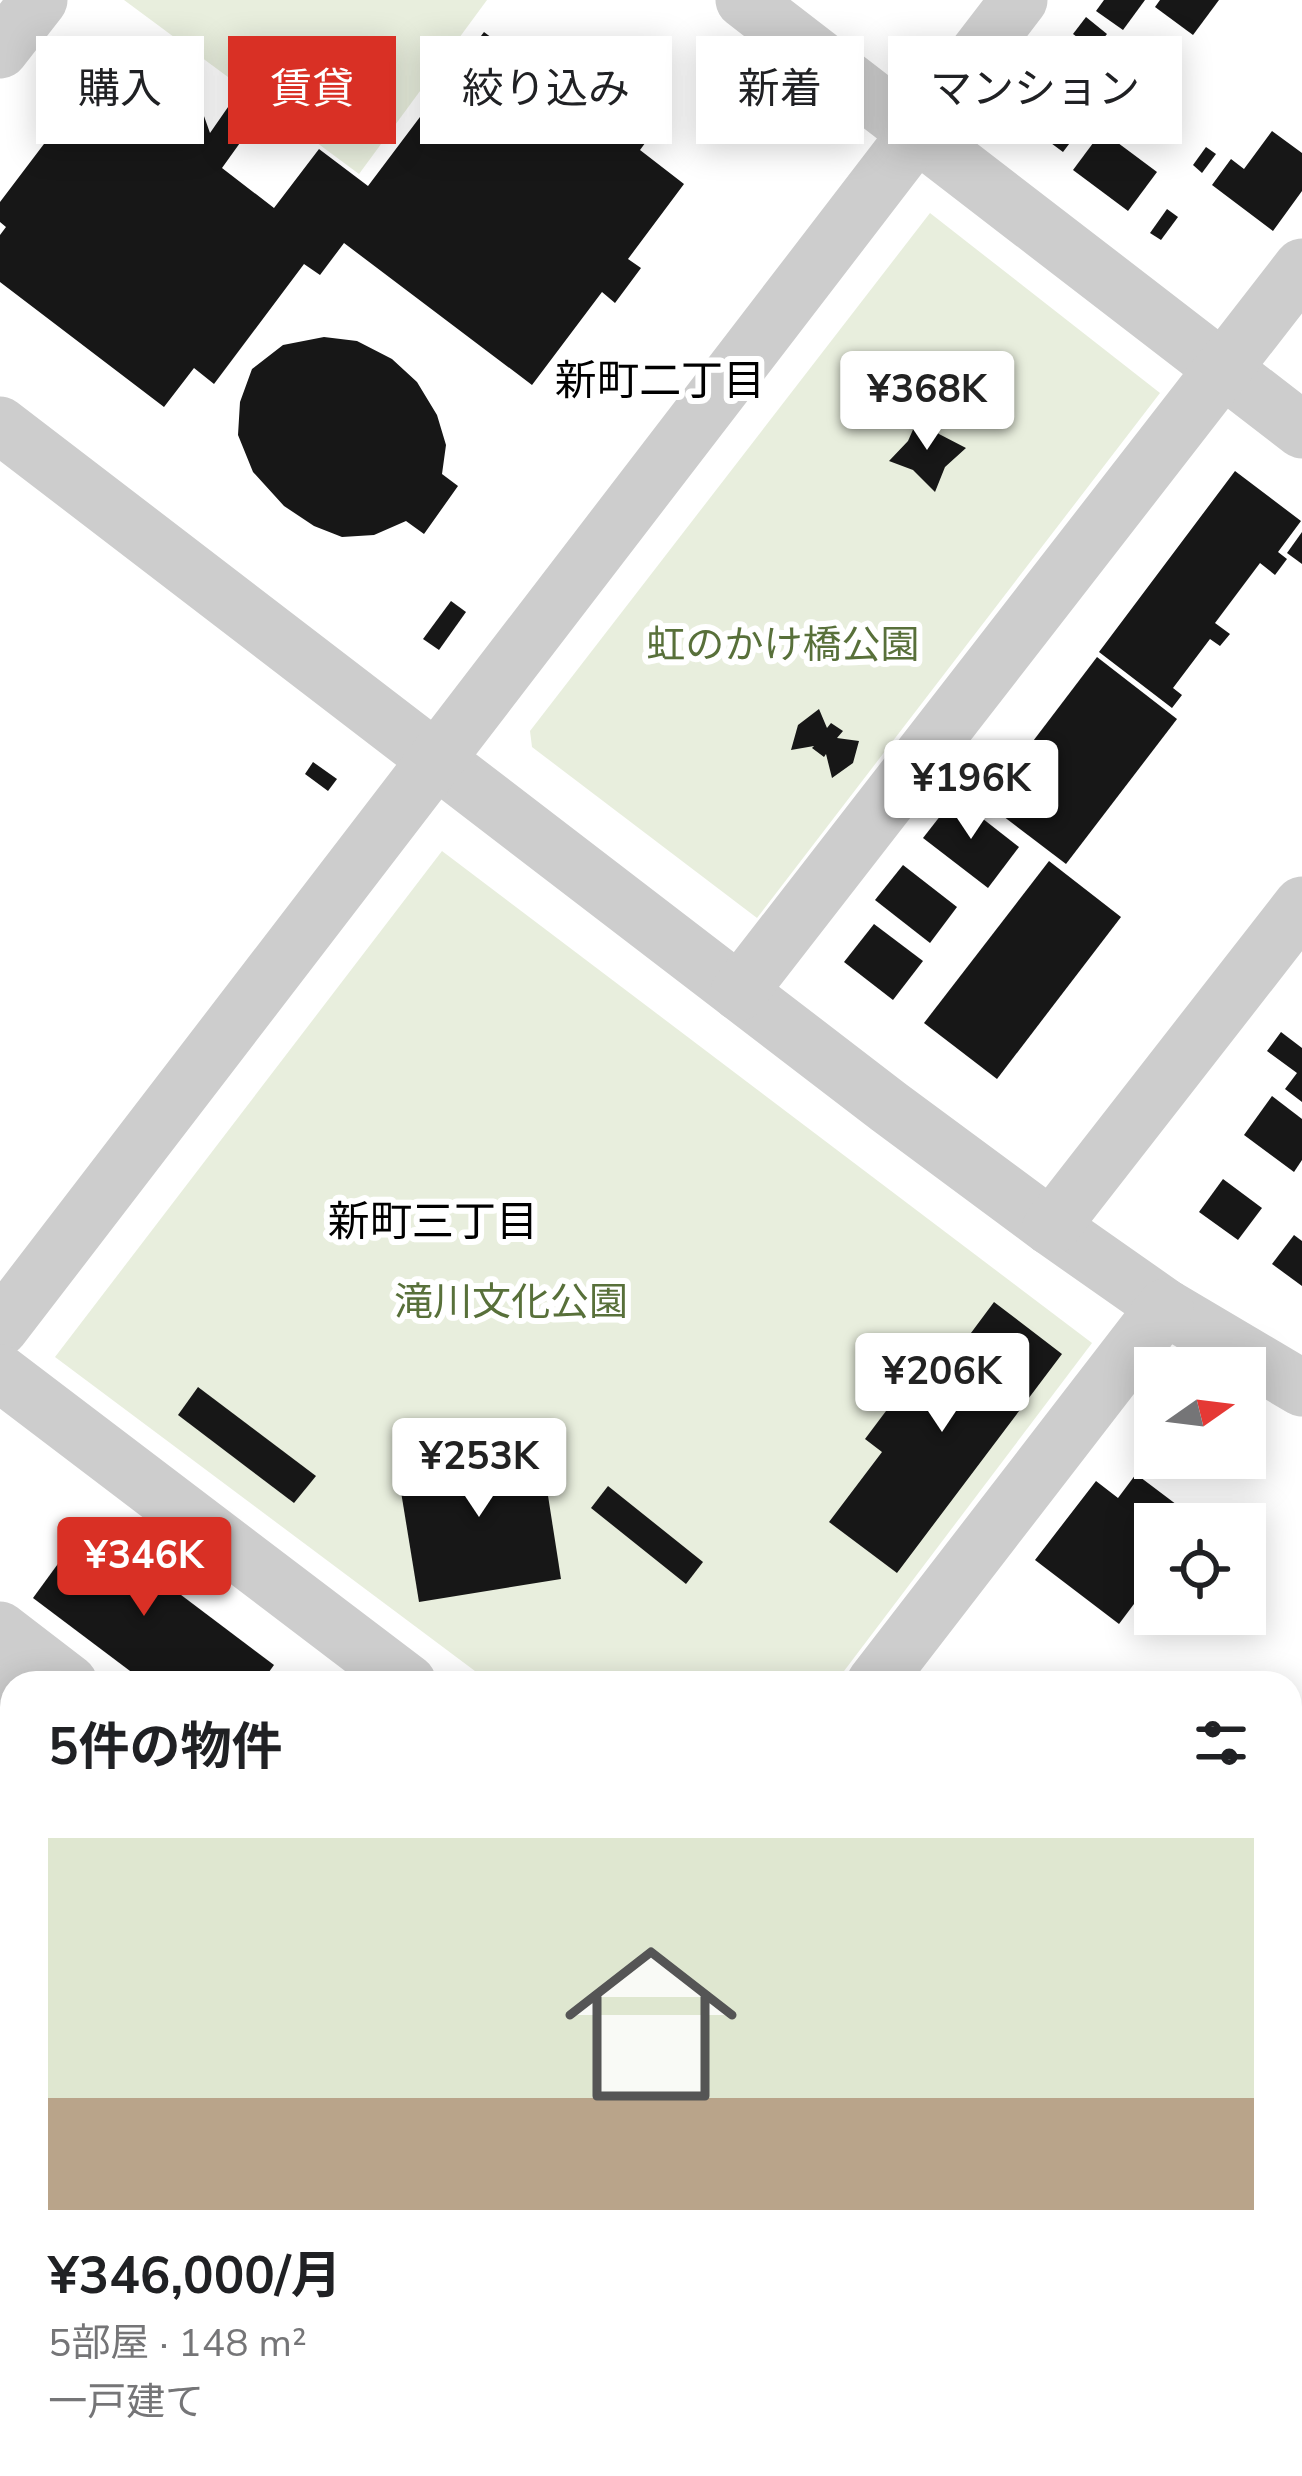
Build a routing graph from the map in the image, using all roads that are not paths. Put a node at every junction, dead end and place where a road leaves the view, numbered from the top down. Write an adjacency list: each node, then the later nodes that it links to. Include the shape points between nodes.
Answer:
1 (39, 0): 5 (street)
2 (744, 0): 6 (street)
3 (1018, 0): 4 (street)
4 (991, 36)
5 (0, 50)
6 (888, 112)
7 (908, 144): 13 (street)
8 (929, 144): 10 (street)
9 (1302, 267): 10 (street)
10 (1223, 368): 12 (street); 15 (street)
11 (0, 425): 13 (street)
12 (1302, 430)
13 (436, 758): 15 (street); 18 (street)
14 (1302, 905): 16 (street)
15 (739, 992): 16 (street)
16 (1051, 1226): 17 (street)
17 (1166, 1307): 20 (street); 24 (street)
18 (0, 1328)
19 (0, 1373): 23 (street)
20 (1302, 1388)
21 (0, 1630): 22 (street)
22 (50, 1671)
23 (392, 1671)
24 (883, 1671)

